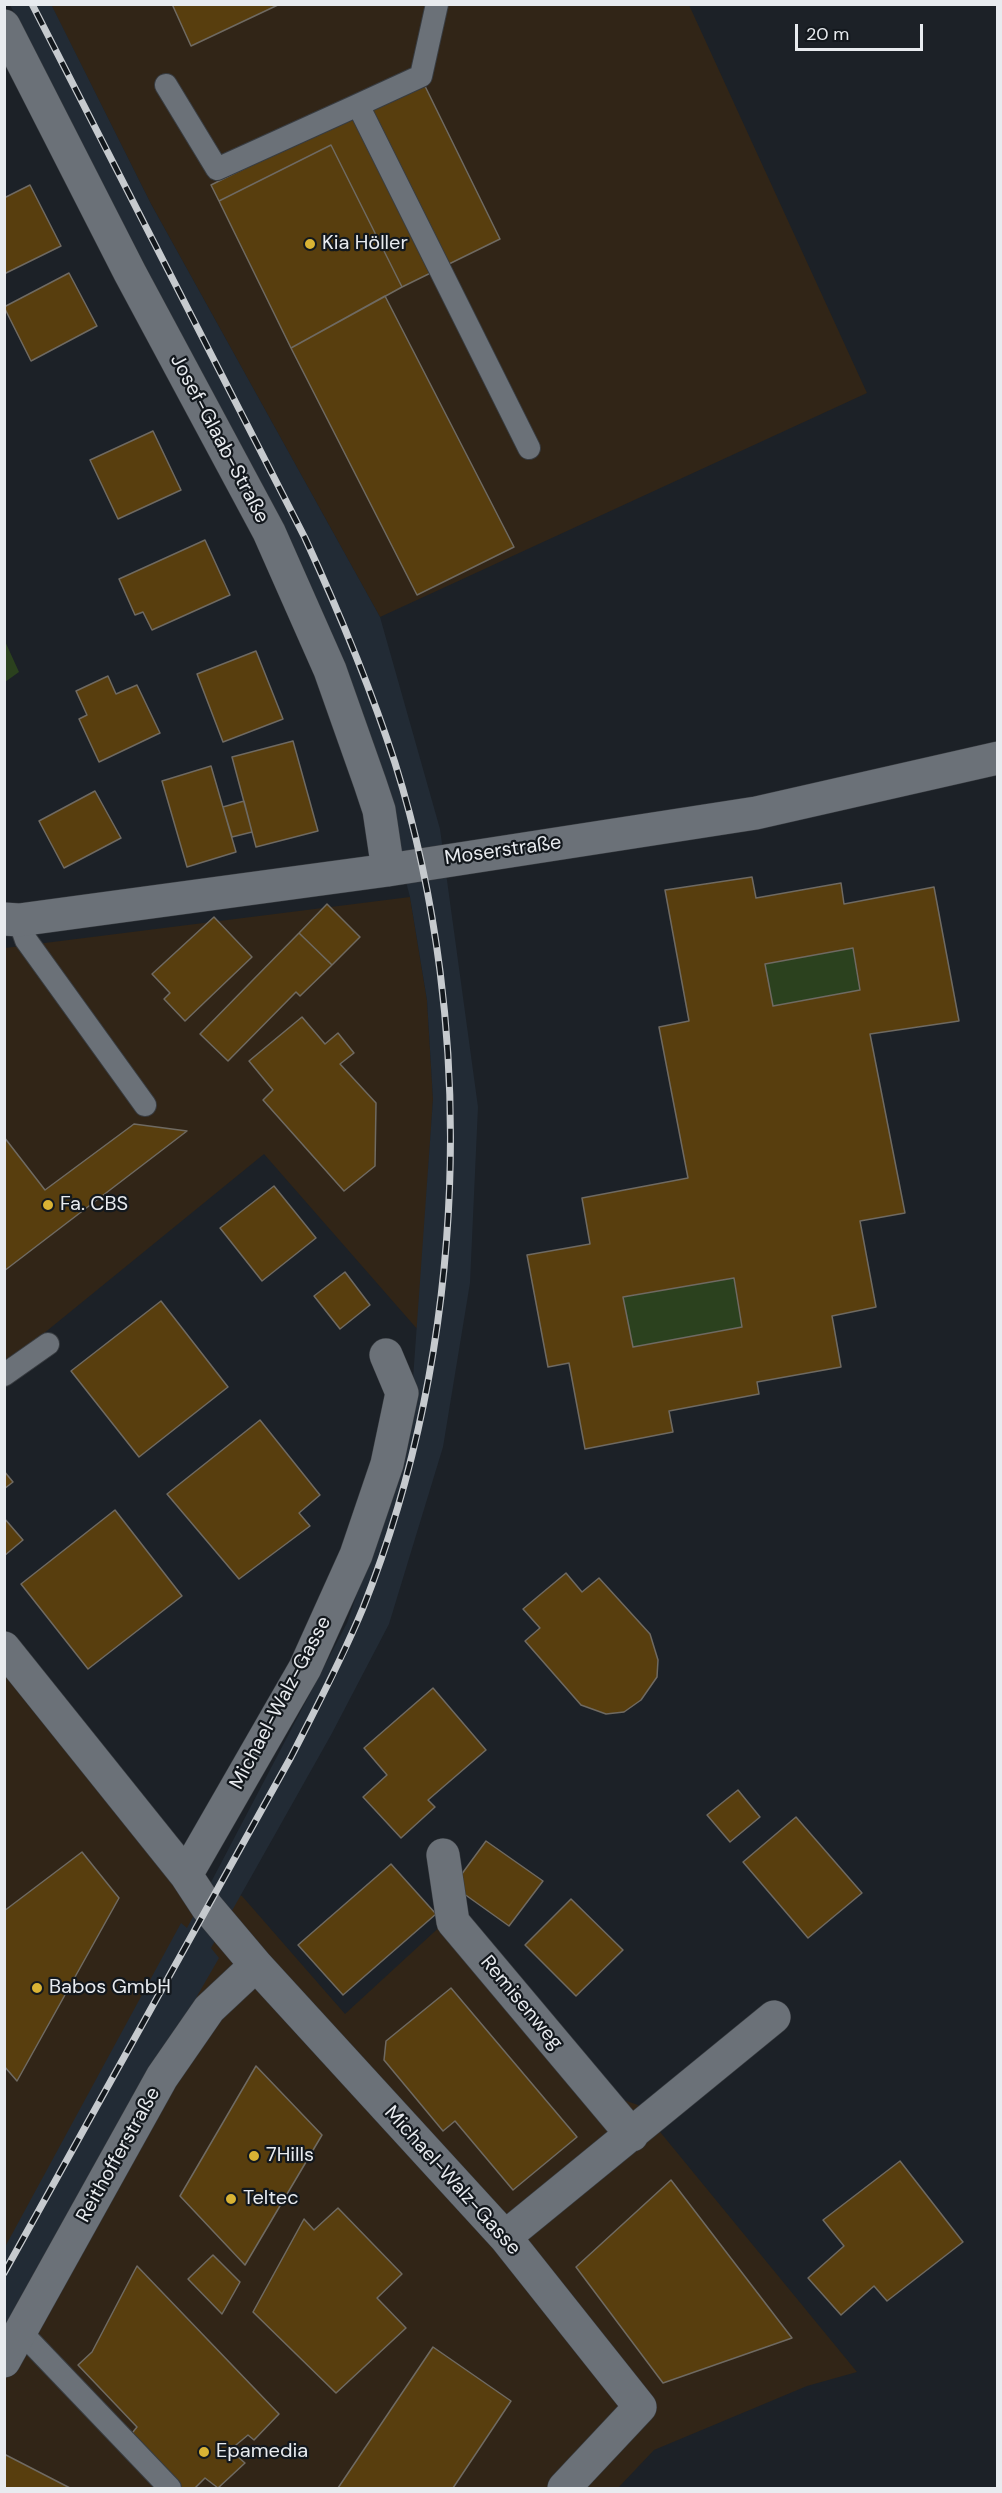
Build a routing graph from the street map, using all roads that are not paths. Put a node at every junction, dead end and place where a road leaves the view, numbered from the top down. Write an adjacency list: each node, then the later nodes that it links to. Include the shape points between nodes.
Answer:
1 (437, 4): 4 (lane, via 420,76)
2 (4, 26): 7 (street, Josef-Glaab-Straße, via 269,532 330,670 380,810)
3 (166, 85): 4 (lane, via 217,170)
4 (358, 105): 5 (lane)
5 (529, 448)
6 (998, 758): 7 (street, Moserstraße, via 756,813)
7 (388, 870): 8 (street, Moserstraße)
8 (12, 920): 9 (lane)
9 (145, 1105)
10 (48, 1344): 12 (lane)
11 (386, 1355): 15 (street, Michael-Walz-Gasse, via 402,1393 387,1464 356,1555 305,1668)
12 (4, 1375)
13 (4, 1648): 15 (street, Michael-Walz-Gasse)
14 (443, 1855): 18 (street, Remisenweg, via 453,1922)
15 (186, 1875): 16 (street, Michael-Walz-Gasse, via 207,1907)
16 (256, 1965): 19 (street, Michael-Walz-Gasse); 20 (street, Reithofferstraße, via 209,2009 162,2078)
17 (774, 2017): 18 (street)
18 (632, 2135): 19 (street)
19 (505, 2237): 23 (street, Michael-Walz-Gasse, via 640,2407)
20 (21, 2332): 21 (street, Reithofferstraße); 22 (lane)
21 (4, 2361)
22 (170, 2488)
23 (564, 2488)

